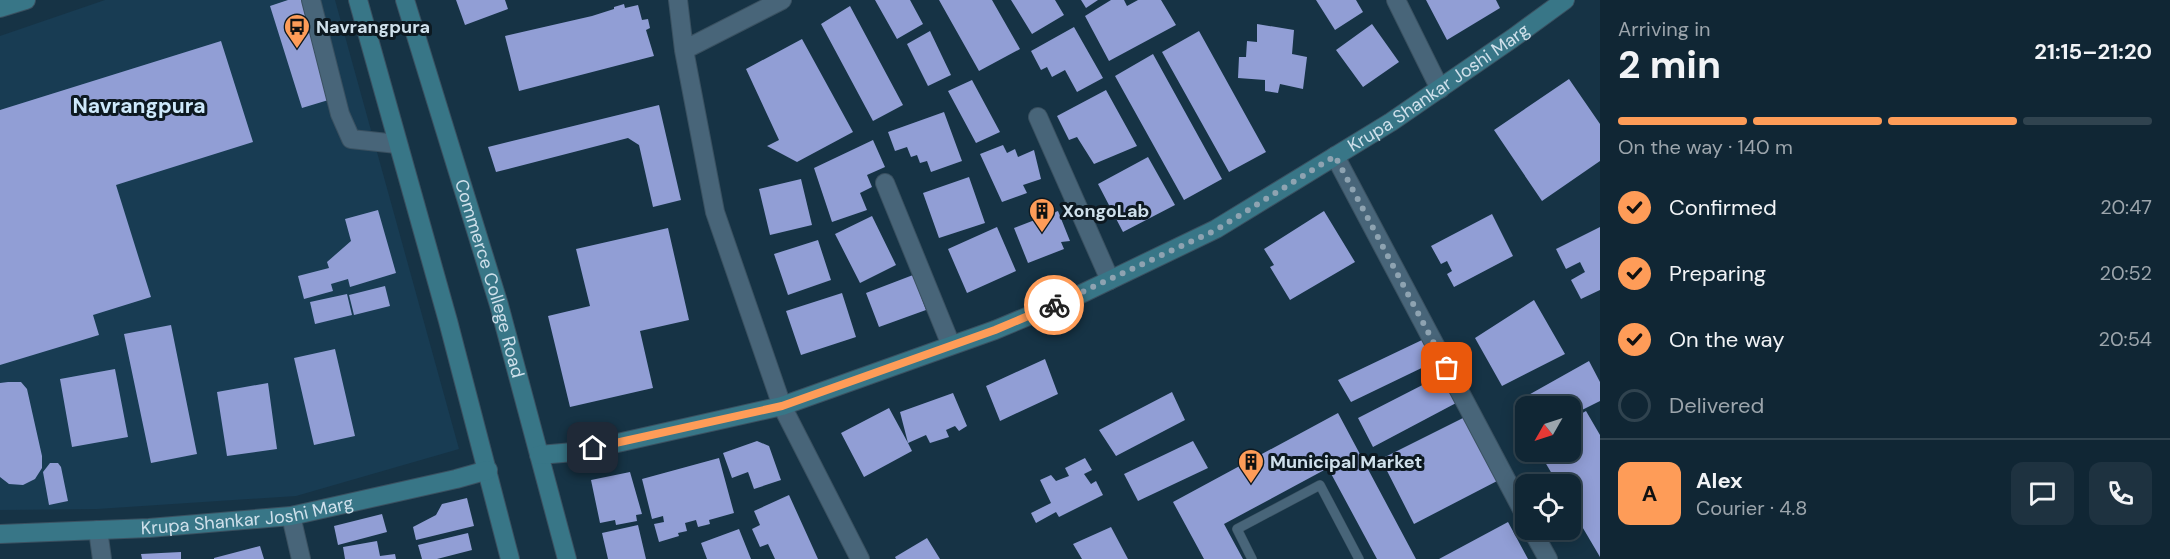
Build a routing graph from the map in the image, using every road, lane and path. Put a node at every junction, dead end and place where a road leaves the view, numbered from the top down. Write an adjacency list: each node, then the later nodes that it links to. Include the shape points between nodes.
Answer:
1 (26, 0): 9 (street)
2 (311, 0): 13 (street, via 340,114 351,140)
3 (358, 0): 13 (street)
4 (405, 0): 19 (street, Commerce College Road, via 499,305)
5 (678, 0): 10 (street)
6 (782, 0): 10 (street)
7 (1396, 0): 11 (street)
8 (1565, 0): 11 (street, Krupa Shankar Joshi Marg)
9 (0, 8)
10 (684, 50): 18 (street, via 715,212)
11 (1440, 89): 14 (street, Krupa Shankar Joshi Marg)
12 (1038, 117): 16 (street)
13 (397, 144): 20 (street)
14 (1335, 156): 16 (street, Krupa Shankar Joshi Marg, via 1216,230); 21 (street)
15 (885, 183): 17 (street)
16 (1110, 280): 17 (street, Krupa Shankar Joshi Marg)
17 (951, 345): 18 (street, Krupa Shankar Joshi Marg)
18 (782, 406): 19 (street, Krupa Shankar Joshi Marg, via 574,452); 30 (street)
19 (540, 455): 29 (street, Commerce College Road)
20 (488, 470): 22 (street, Krupa Shankar Joshi Marg); 28 (street)
21 (1515, 496)
22 (291, 516): 23 (street, Krupa Shankar Joshi Marg); 27 (street)
23 (98, 530): 24 (street, Krupa Shankar Joshi Marg); 26 (street)
24 (0, 534)
25 (1538, 540): 33 (street)
26 (102, 559)
27 (301, 559)
28 (510, 559)
29 (567, 559)
30 (860, 559)
31 (1252, 559): 32 (lane, via 1237,529 1320,485)
32 (1359, 559)
33 (1548, 559)

